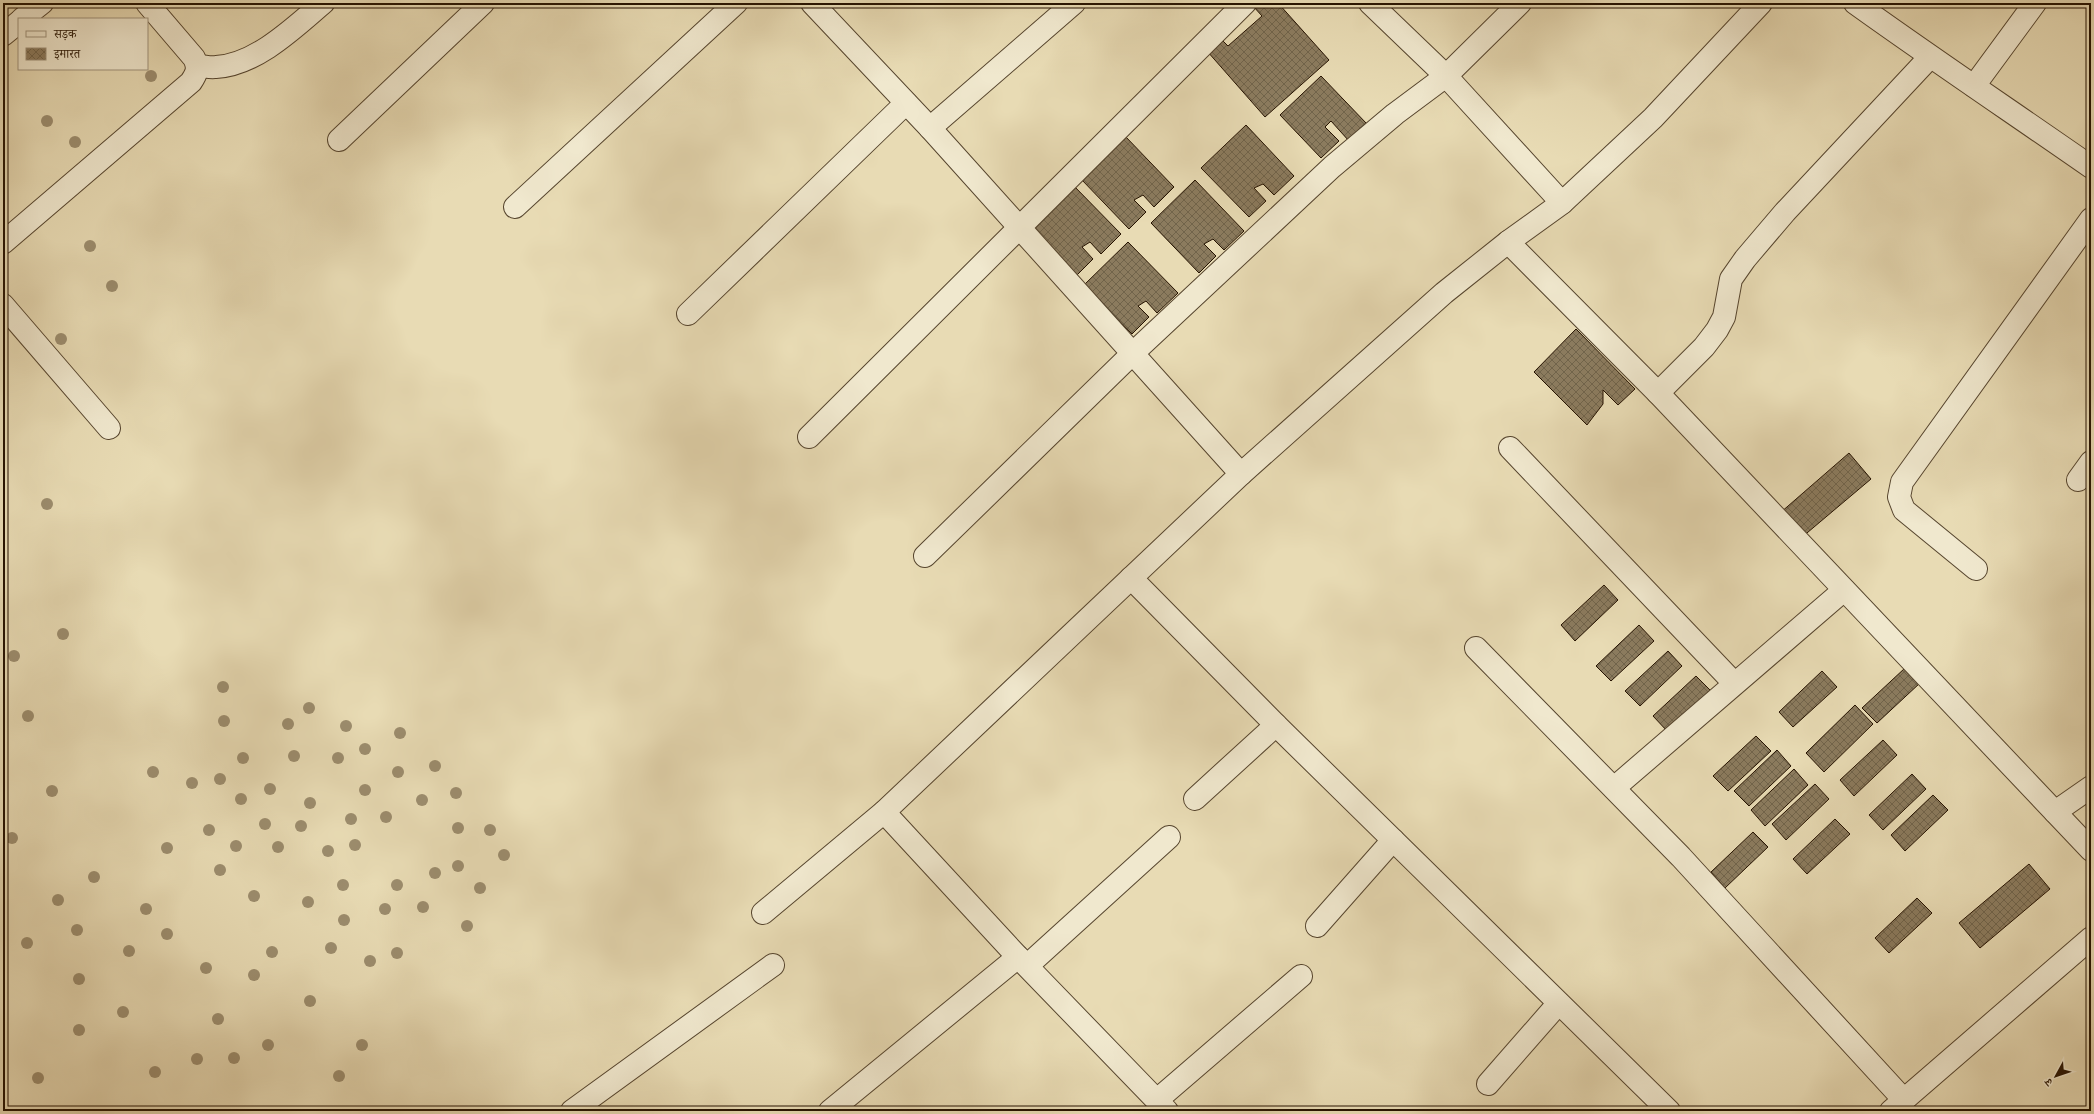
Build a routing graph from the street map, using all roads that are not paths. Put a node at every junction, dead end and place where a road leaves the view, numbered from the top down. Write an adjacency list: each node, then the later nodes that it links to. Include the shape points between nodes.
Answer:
1 (42, 3): 14 (street)
2 (146, 3): 18 (street, via 194,58)
3 (323, 3): 18 (street, via 262,51 224,66)
4 (483, 3): 23 (street)
5 (736, 3): 26 (street)
6 (812, 3): 21 (street)
7 (1074, 3): 22 (street)
8 (1245, 3): 28 (street)
9 (1370, 3): 19 (street)
10 (1520, 3): 19 (street)
11 (1761, 3): 25 (street, via 1653,118)
12 (1855, 3): 17 (street)
13 (2035, 3): 20 (street)
14 (23, 18)
15 (18, 23): 16 (street)
16 (3, 35)
17 (1930, 57): 20 (street); 34 (street, via 1745,259 1731,279 1724,316 1717,330 1704,347)
18 (198, 66): 30 (street, via 191,82)
19 (1446, 76): 25 (street); 33 (street, via 1395,114 1332,167)
20 (1974, 86): 24 (street)
21 (906, 103): 22 (street); 32 (street)
22 (930, 128): 28 (street)
23 (339, 140)
24 (2091, 167)
25 (1562, 203): 29 (street)
26 (515, 207)
27 (2091, 219): 42 (street, via 1902,482 1899,497 1904,510)
28 (1019, 229): 33 (street); 36 (street)
29 (1508, 242): 34 (street); 39 (street, via 1444,293)
30 (3, 243)
31 (3, 305): 35 (street)
32 (688, 314)
33 (1132, 354): 39 (street); 41 (street)
34 (1658, 393): 44 (street)
35 (109, 428)
36 (810, 437)
37 (1510, 448): 46 (street)
38 (2091, 462): 40 (street)
39 (1242, 474): 43 (street)
40 (2078, 480)
41 (925, 556)
42 (1976, 569)
43 (1131, 578): 47 (street); 51 (street)
44 (1844, 590): 46 (street); 52 (street)
45 (1476, 648): 49 (street)
46 (1734, 683): 49 (street)
47 (1276, 725): 50 (street); 54 (street)
48 (2091, 787): 52 (street)
49 (1614, 788): 64 (street, via 1783,967)
50 (1195, 799)
51 (884, 812): 56 (street); 59 (street)
52 (2055, 812): 55 (street)
53 (1168, 837): 59 (street)
54 (1393, 840): 57 (street); 62 (street)
55 (2091, 850)
56 (763, 913)
57 (1317, 926)
58 (2091, 938): 64 (street)
59 (1023, 961): 65 (street); 67 (street)
60 (773, 965): 66 (street)
61 (1301, 976): 65 (street)
62 (1558, 1004): 63 (street); 68 (street)
63 (1488, 1084)
64 (1897, 1105)
65 (1162, 1106)
66 (572, 1111)
67 (830, 1111)
68 (1669, 1111)

